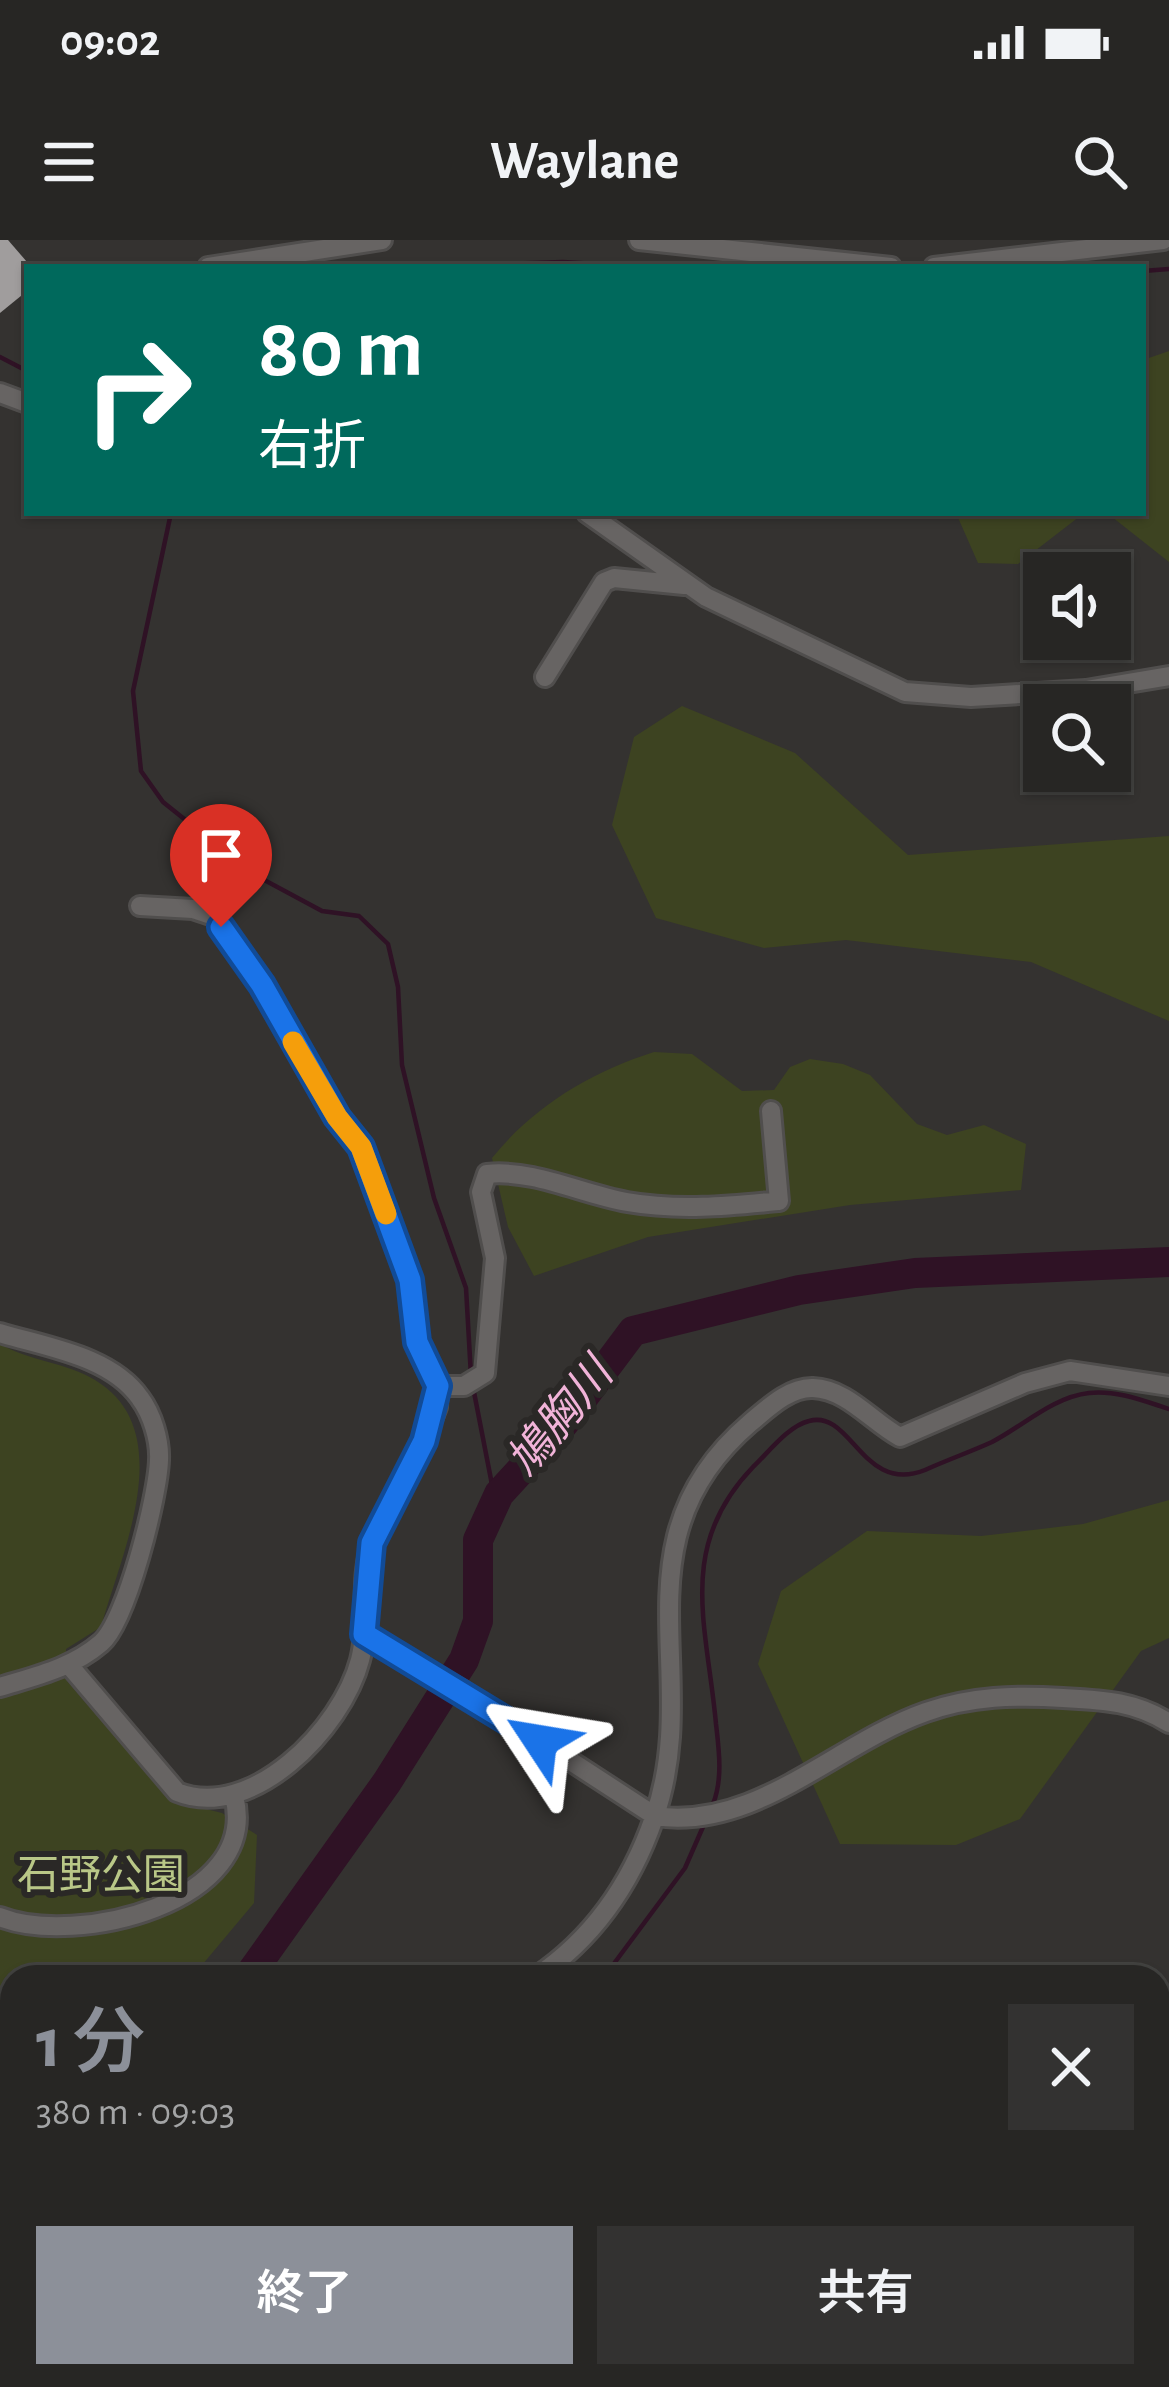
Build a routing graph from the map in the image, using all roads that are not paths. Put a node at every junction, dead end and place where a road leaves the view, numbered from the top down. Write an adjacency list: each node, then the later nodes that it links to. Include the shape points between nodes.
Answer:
1 (382, 240): 4 (street)
2 (638, 240): 5 (street)
3 (1162, 240): 6 (street)
4 (227, 264)
5 (863, 264)
6 (959, 264)
7 (591, 516): 8 (street)
8 (689, 585): 9 (street, via 930,698 1086,690); 10 (street, via 604,582)
9 (1169, 676)
10 (545, 677)
11 (140, 906): 14 (street, via 214,916 262,985 361,1147 410,1280 417,1342)
12 (771, 1111): 14 (street, via 779,1201 673,1208 487,1174 481,1192 495,1258 484,1373 464,1386)
13 (0, 1333): 17 (street, via 95,1363 139,1396 152,1422 159,1460 131,1589 105,1640)
14 (438, 1386): 16 (street, via 424,1441 372,1543)
15 (1169, 1386): 21 (street, via 1070,1371 900,1437 841,1396 814,1388 764,1412 704,1474 672,1542 666,1762)
16 (364, 1634): 20 (street, via 352,1684 331,1716 302,1751); 21 (street)
17 (69, 1666): 18 (street); 20 (street, via 177,1792 200,1801)
18 (0, 1687)
19 (1169, 1723): 21 (street, via 1124,1702 968,1700 923,1713 727,1813 686,1821)
20 (234, 1796): 22 (street, via 233,1842 176,1900 127,1920 66,1928)
21 (655, 1816): 23 (street, via 593,1930)
22 (0, 1917)
23 (551, 1965)

